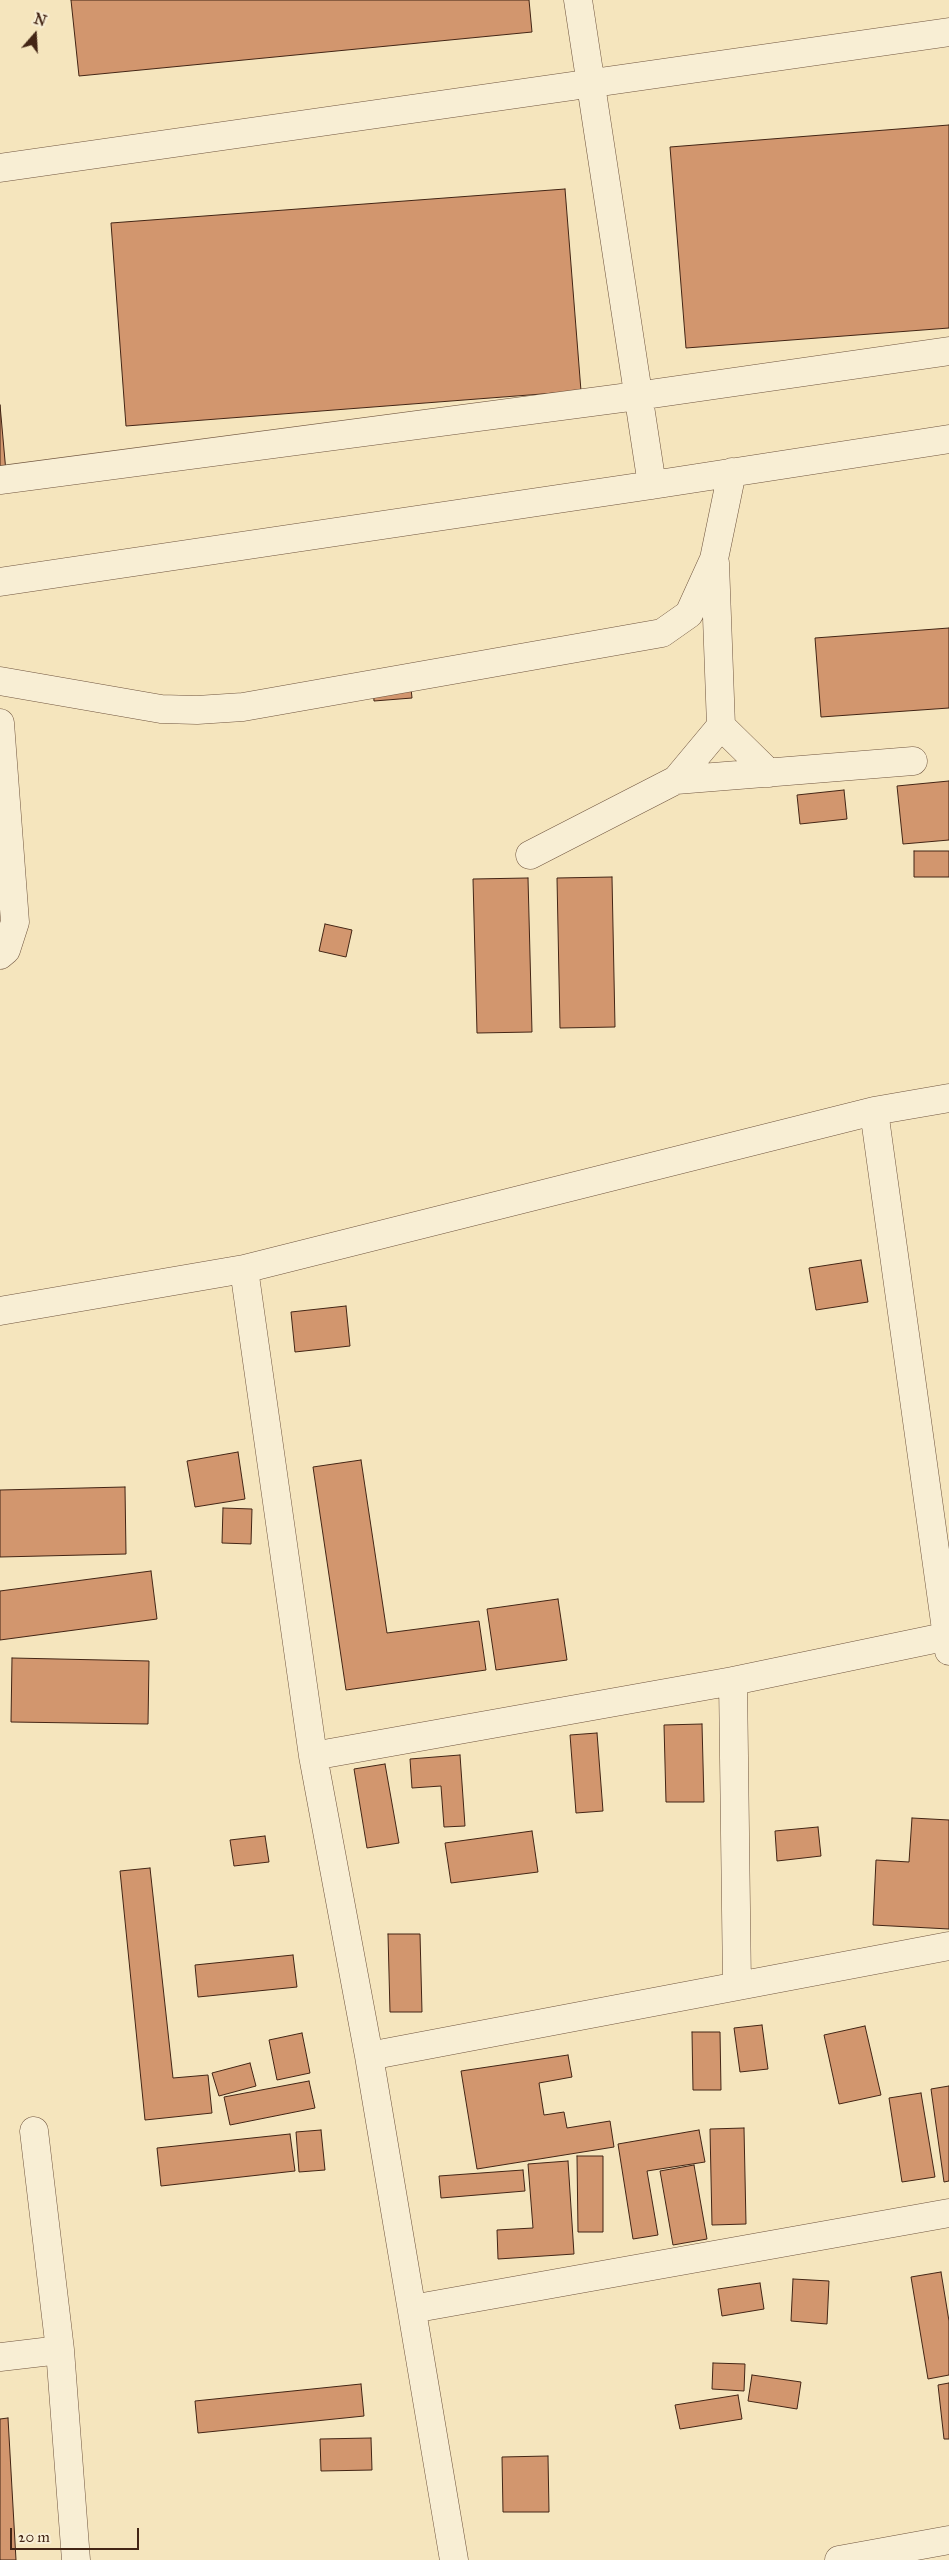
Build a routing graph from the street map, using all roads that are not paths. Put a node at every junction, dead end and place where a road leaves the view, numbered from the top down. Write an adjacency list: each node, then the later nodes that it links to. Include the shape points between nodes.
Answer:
1 (578, 0): 3 (street)
2 (949, 32): 3 (street)
3 (591, 83): 4 (street); 6 (street)
4 (0, 168)
5 (949, 351): 6 (street)
6 (637, 396): 9 (street); 10 (street)
7 (949, 439): 8 (street)
8 (732, 472): 10 (street); 11 (street)
9 (0, 480)
10 (652, 486): 12 (street)
11 (714, 559): 13 (street, via 689,614 662,633 243,707 160,709); 15 (street)
12 (0, 582)
13 (0, 681)
14 (0, 723): 20 (street, via 15,922 6,950)
15 (721, 726): 17 (street); 18 (street)
16 (913, 761): 17 (street)
17 (769, 773): 18 (street)
18 (676, 780): 19 (street)
19 (530, 855)
20 (0, 955)
21 (949, 1098): 22 (street)
22 (874, 1111): 23 (street); 25 (street)
23 (244, 1269): 24 (street); 27 (street)
24 (0, 1312)
25 (948, 1641): 26 (street)
26 (733, 1681): 27 (street); 29 (street)
27 (313, 1756): 30 (street)
28 (949, 1946): 29 (street)
29 (737, 1985): 30 (street)
30 (369, 2056): 33 (street)
31 (34, 2131): 34 (street)
32 (949, 2213): 33 (street)
33 (412, 2309): 38 (street)
34 (60, 2350): 35 (street); 37 (street)
35 (0, 2357)
36 (949, 2540): 39 (street)
37 (76, 2560)
38 (454, 2560)
39 (840, 2560)

